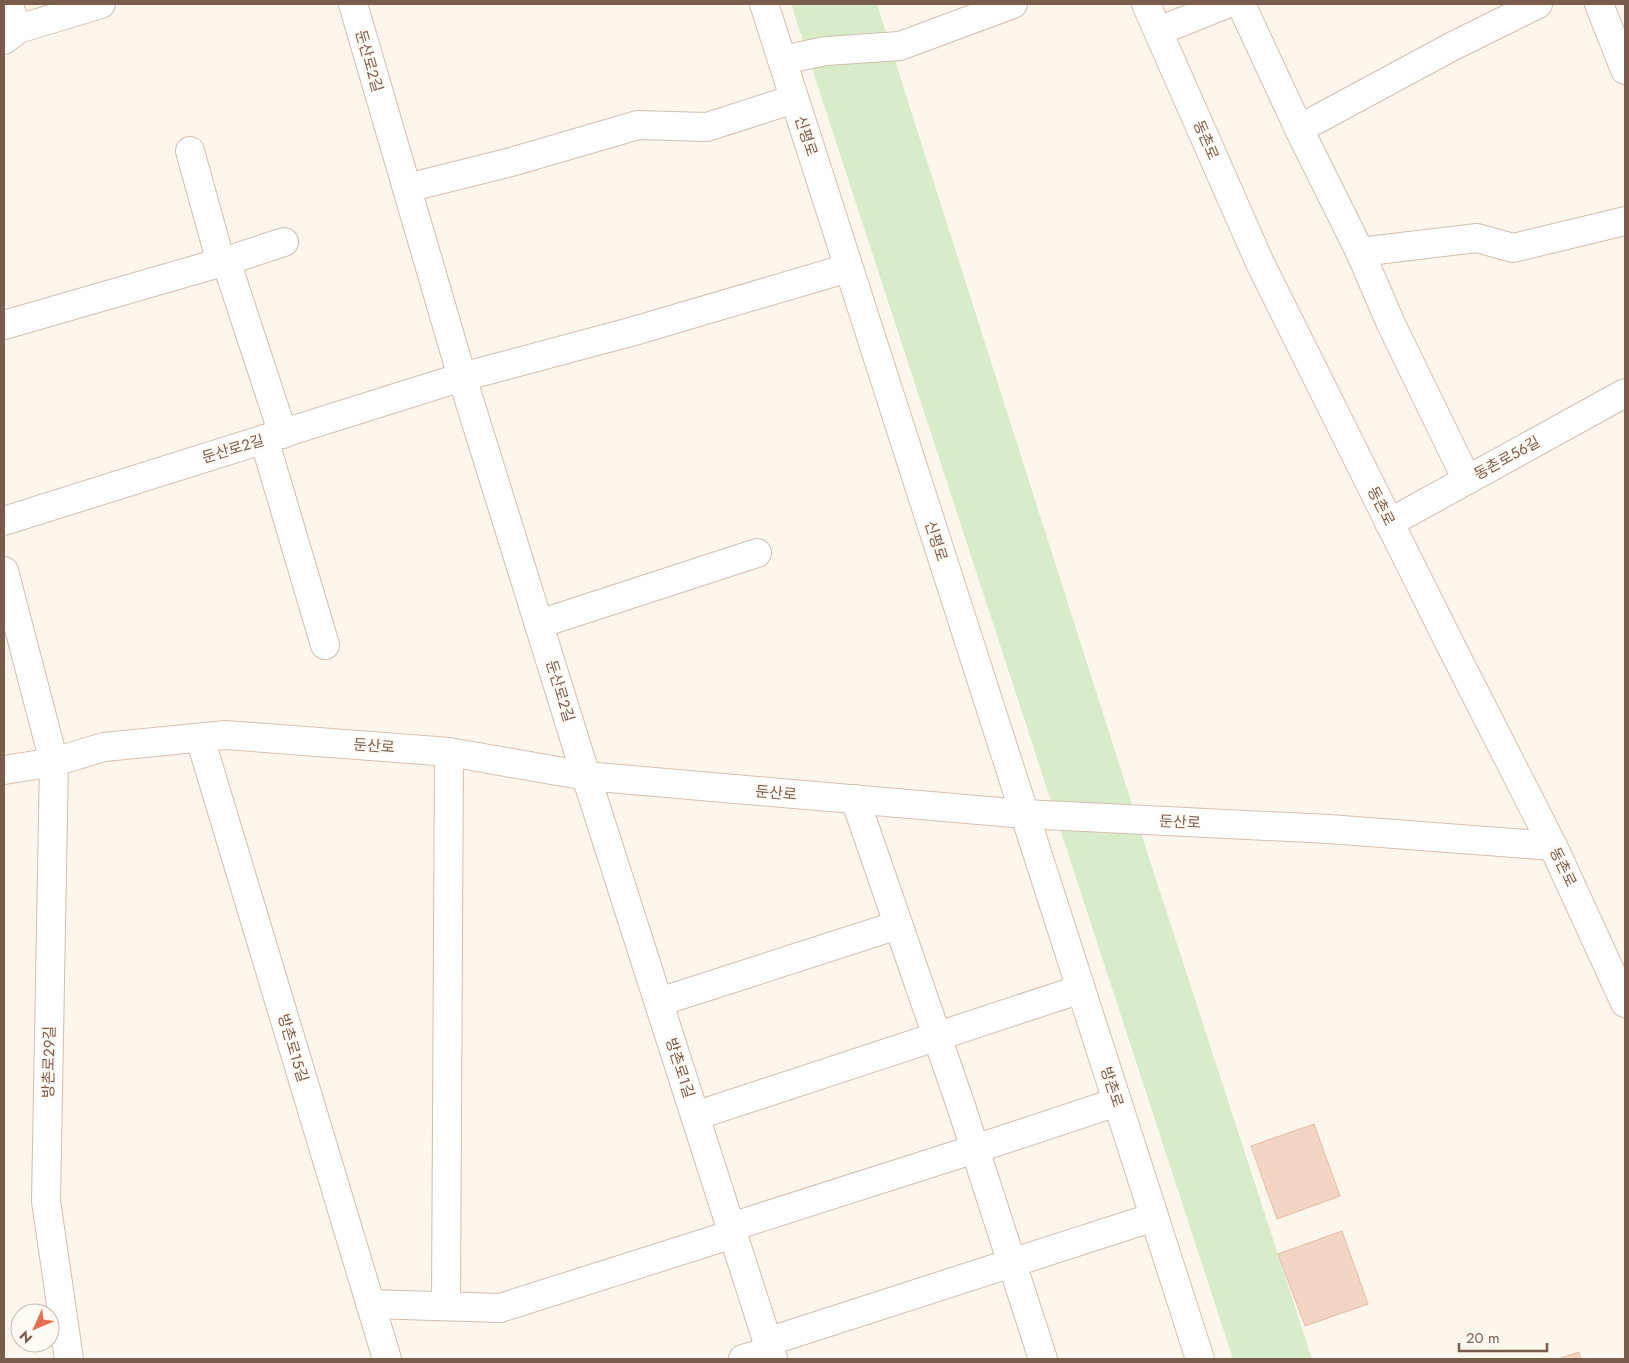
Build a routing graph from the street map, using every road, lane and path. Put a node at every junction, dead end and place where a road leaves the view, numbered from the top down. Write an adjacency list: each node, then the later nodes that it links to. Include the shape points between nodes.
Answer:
1 (8, 4): 12 (street)
2 (101, 4): 12 (street)
3 (353, 4): 18 (street, 둔산로2길)
4 (764, 4): 13 (street, 신평로)
5 (1013, 4): 13 (street, via 900,46 826,50)
6 (1146, 4): 11 (street, 동촌로)
7 (1226, 4): 11 (street)
8 (1242, 4): 16 (street)
9 (1538, 4): 16 (street)
10 (1599, 4): 14 (street)
11 (1159, 32): 30 (street, 동촌로, via 1260,263)
12 (11, 35)
13 (782, 60): 15 (street, 신평로)
14 (1625, 70)
15 (794, 99): 18 (street, via 707,127 638,125); 23 (street, 신평로)
16 (1300, 129): 21 (street)
17 (190, 151): 22 (street)
18 (406, 188): 25 (street, 둔산로2길)
19 (1625, 221): 21 (street, via 1514,248 1477,238)
20 (284, 242): 22 (street)
21 (1360, 252): 28 (street, via 1391,324)
22 (224, 262): 24 (street); 27 (street)
23 (848, 268): 25 (street, 둔산로2길); 41 (street, 신평로)
24 (4, 325)
25 (462, 377): 27 (street, 둔산로2길); 33 (street, 둔산로2길)
26 (1625, 393): 28 (street, 동촌로56길)
27 (273, 437): 29 (street, 둔산로2길); 34 (street)
28 (1467, 480): 30 (street, 동촌로56길)
29 (4, 521)
30 (1389, 523): 42 (street, 동촌로)
31 (757, 553): 33 (street)
32 (4, 571): 37 (street, 방촌로29길)
33 (538, 624): 39 (street, 둔산로2길)
34 (325, 645)
35 (200, 738): 36 (street, 둔산로, via 226,735); 37 (street, 둔산로, via 104,747); 54 (street, 방촌로15길)
36 (449, 752): 39 (street, 둔산로); 55 (street)
37 (54, 762): 38 (street, 둔산로); 58 (street, 방촌로29길, via 46,1201)
38 (4, 770)
39 (586, 776): 40 (street, 둔산로); 45 (street, 방촌로1길)
40 (855, 800): 41 (street, 둔산로); 43 (street)
41 (1024, 814): 42 (street, 둔산로, via 1329,829); 44 (street, 방촌로)
42 (1553, 846): 46 (street, 동촌로)
43 (898, 925): 45 (street); 47 (street)
44 (1081, 989): 47 (street); 48 (street, 방촌로)
45 (659, 1002): 49 (street, 방촌로1길)
46 (1625, 1003)
47 (938, 1038): 49 (street); 50 (street)
48 (1117, 1102): 50 (street); 51 (street, 방촌로)
49 (695, 1116): 52 (street, 방촌로1길)
50 (975, 1150): 52 (street); 53 (street)
51 (1154, 1217): 53 (street); 61 (street, 방촌로)
52 (732, 1230): 55 (street, via 500,1308); 56 (street, 방촌로1길)
53 (1012, 1264): 56 (street); 60 (street)
54 (370, 1304): 55 (street); 57 (street, 방촌로15길)
55 (446, 1306)
56 (770, 1351): 59 (street)
57 (382, 1358)
58 (69, 1359)
59 (744, 1359)
60 (1043, 1359)
61 (1200, 1359)

